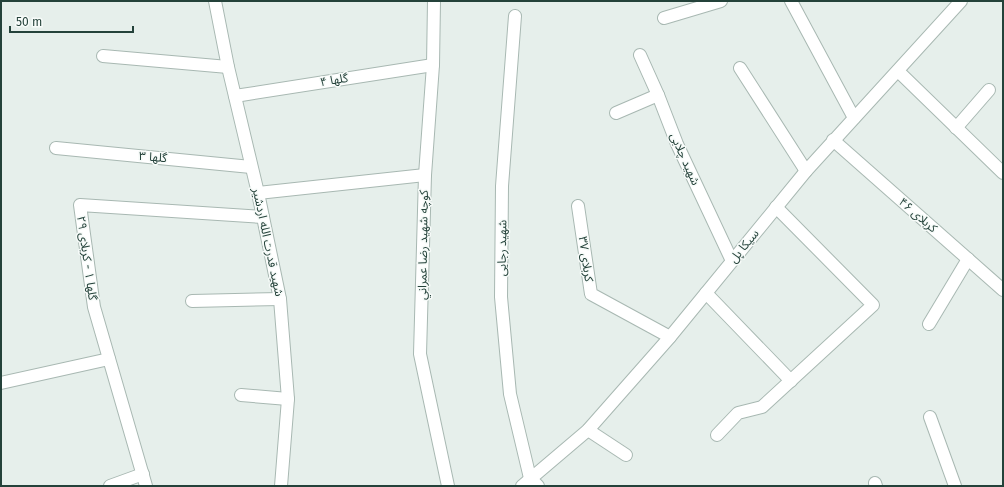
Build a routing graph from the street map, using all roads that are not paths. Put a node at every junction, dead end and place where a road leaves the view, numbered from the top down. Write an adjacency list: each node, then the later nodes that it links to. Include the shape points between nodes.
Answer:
1 (215, 1): 11 (street, شهید قدرت الله اردشیر)
2 (434, 1): 10 (street, كوچه شهيد رضا عمراني)
3 (721, 1): 7 (street)
4 (791, 1): 18 (street)
5 (961, 1): 13 (street, سیکا پل)
6 (515, 16): 48 (street, شهید رجایی, via 502,186 501,297 510,394)
7 (664, 18)
8 (640, 55): 15 (street, شهید چلابی)
9 (103, 56): 11 (street)
10 (433, 65): 16 (street, گلها ۴); 25 (street, كوچه شهيد رضا عمراني)
11 (228, 67): 16 (street, شهید قدرت الله اردشیر)
12 (740, 68): 23 (street)
13 (898, 71): 18 (street, سیکا پل); 19 (street)
14 (989, 90): 19 (street)
15 (658, 95): 17 (street); 31 (street, شهید چلابی, via 677,144)
16 (235, 96): 22 (street, شهید قدرت الله اردشیر)
17 (616, 113)
18 (854, 118): 20 (street, سیکا پل)
19 (956, 128): 24 (street)
20 (833, 140): 23 (street, سیکا پل); 30 (street, کربلای ۴۶)
21 (56, 148): 22 (street, گلها ۳)
22 (251, 167): 26 (street, شهید قدرت الله اردشیر)
23 (806, 171): 28 (street, سیکا پل)
24 (1003, 173)
25 (425, 175): 26 (street); 51 (street, كوچه شهيد رضا عمراني, via 420,354)
26 (258, 193): 29 (street, شهید قدرت الله اردشیر)
27 (578, 206): 37 (street, کربلای ۳۷, via 591,294)
28 (776, 207): 31 (street, سیکا پل); 39 (street, via 874,305)
29 (262, 217): 34 (street, شهید قدرت الله اردشیر); 38 (street, گلها ۱ - کربلای ۲۹, via 80,205 94,307)
30 (968, 260): 32 (street, کربلای ۴۶); 36 (street)
31 (732, 261): 33 (street, سیکا پل)
32 (1003, 290)
33 (706, 294): 37 (street, سیکا پل); 39 (street)
34 (280, 299): 35 (street); 42 (street, شهید قدرت الله اردشیر)
35 (192, 300)
36 (929, 324)
37 (670, 337): 44 (street, سیکا پل)
38 (109, 359): 40 (street); 47 (street, گلها ۱ - کربلای ۲۹)
39 (791, 381): 45 (street, via 762,407 738,413)
40 (1, 383)
41 (241, 395): 42 (street)
42 (288, 399): 50 (street, شهید قدرت الله اردشیر)
43 (930, 417): 52 (street)
44 (588, 430): 46 (street); 48 (street, سیکا پل)
45 (717, 435)
46 (626, 455)
47 (144, 480): 49 (street)
48 (530, 484)
49 (110, 486)
50 (281, 486)
51 (448, 486)
52 (955, 486)

